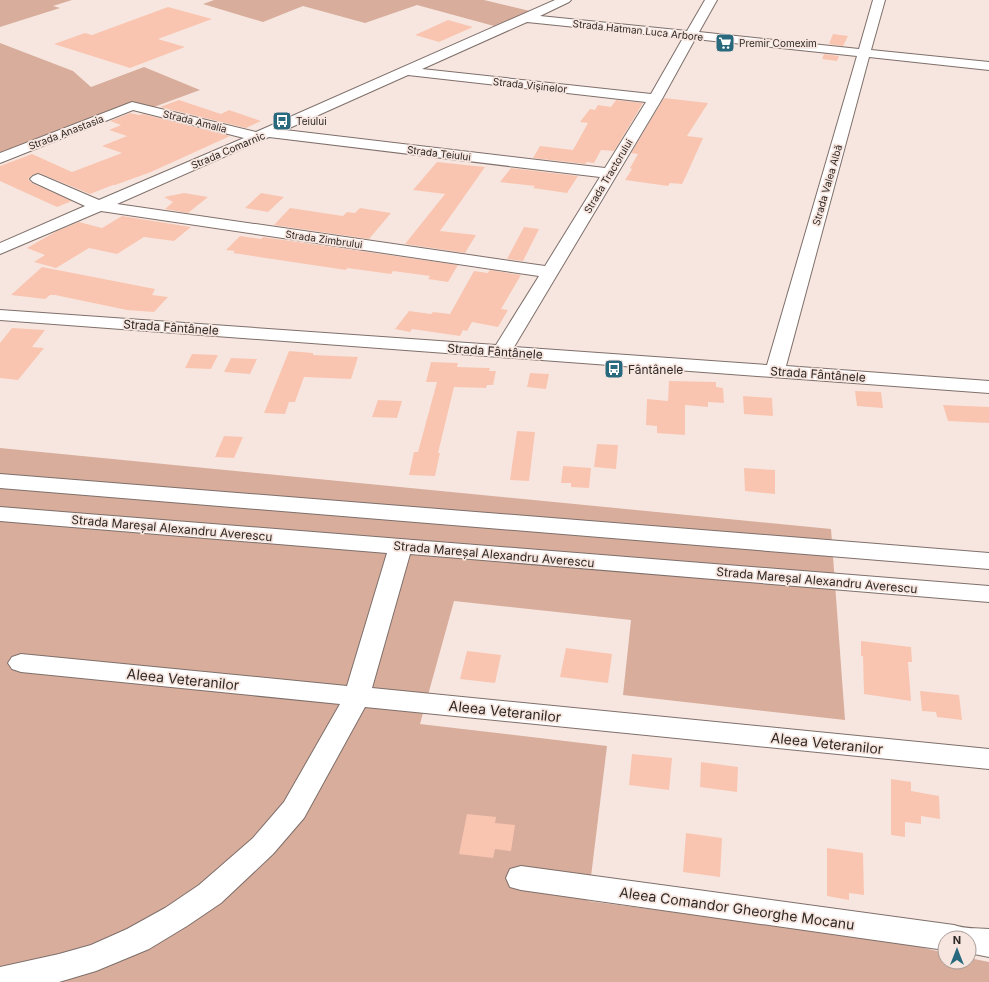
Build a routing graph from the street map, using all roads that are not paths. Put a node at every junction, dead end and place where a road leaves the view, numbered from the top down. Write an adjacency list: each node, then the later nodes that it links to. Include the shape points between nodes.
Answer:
1 (565, 0): 4 (street, Strada Comarnic)
2 (711, 0): 5 (street, Strada Tractorului)
3 (879, 0): 6 (street, Strada Valea Albă)
4 (525, 18): 5 (street, Strada Hatman Luca Arbore); 8 (street, Strada Comarnic)
5 (692, 35): 6 (street, Strada Hatman Luca Arbore); 9 (street, Strada Tractorului)
6 (864, 53): 7 (street, Strada Hatman Luca Arbore); 20 (street, Strada Valea Albă)
7 (989, 66)
8 (405, 71): 9 (street, Strada Vișinelor); 11 (street, Strada Comarnic)
9 (655, 99): 13 (street, Strada Tractorului)
10 (132, 106): 11 (street, Strada Amalia); 12 (street, Strada Anastasia)
11 (263, 134): 13 (street, Strada Teiului); 15 (street, Strada Comarnic)
12 (0, 158)
13 (609, 173): 17 (street, Strada Tractorului)
14 (38, 179): 15 (street, Strada Zimbrului)
15 (98, 206): 16 (street, Strada Comarnic); 17 (street, Strada Zimbrului)
16 (0, 249)
17 (550, 272): 19 (street, Strada Tractorului)
18 (2, 318): 19 (street, Strada Fântânele)
19 (502, 351): 20 (street, Strada Fântânele)
20 (775, 371): 21 (street, Strada Fântânele)
21 (989, 387)
22 (0, 481): 25 (street)
23 (0, 514): 24 (street, Strada Mareșal Alexandru Averescu)
24 (400, 547): 26 (street, Strada Mareșal Alexandru Averescu); 28 (street)
25 (989, 561)
26 (989, 594)
27 (21, 663): 28 (street, Aleea Veteranilor)
28 (356, 696): 29 (street, Aleea Veteranilor); 34 (street, via 294,810 263,846 210,894 176,918 131,942 59,968)
29 (989, 759)
30 (521, 878): 31 (street, Aleea Comandor Gheorghe Mocanu)
31 (937, 936)
32 (977, 941): 33 (street)
33 (989, 943)
34 (0, 981)

